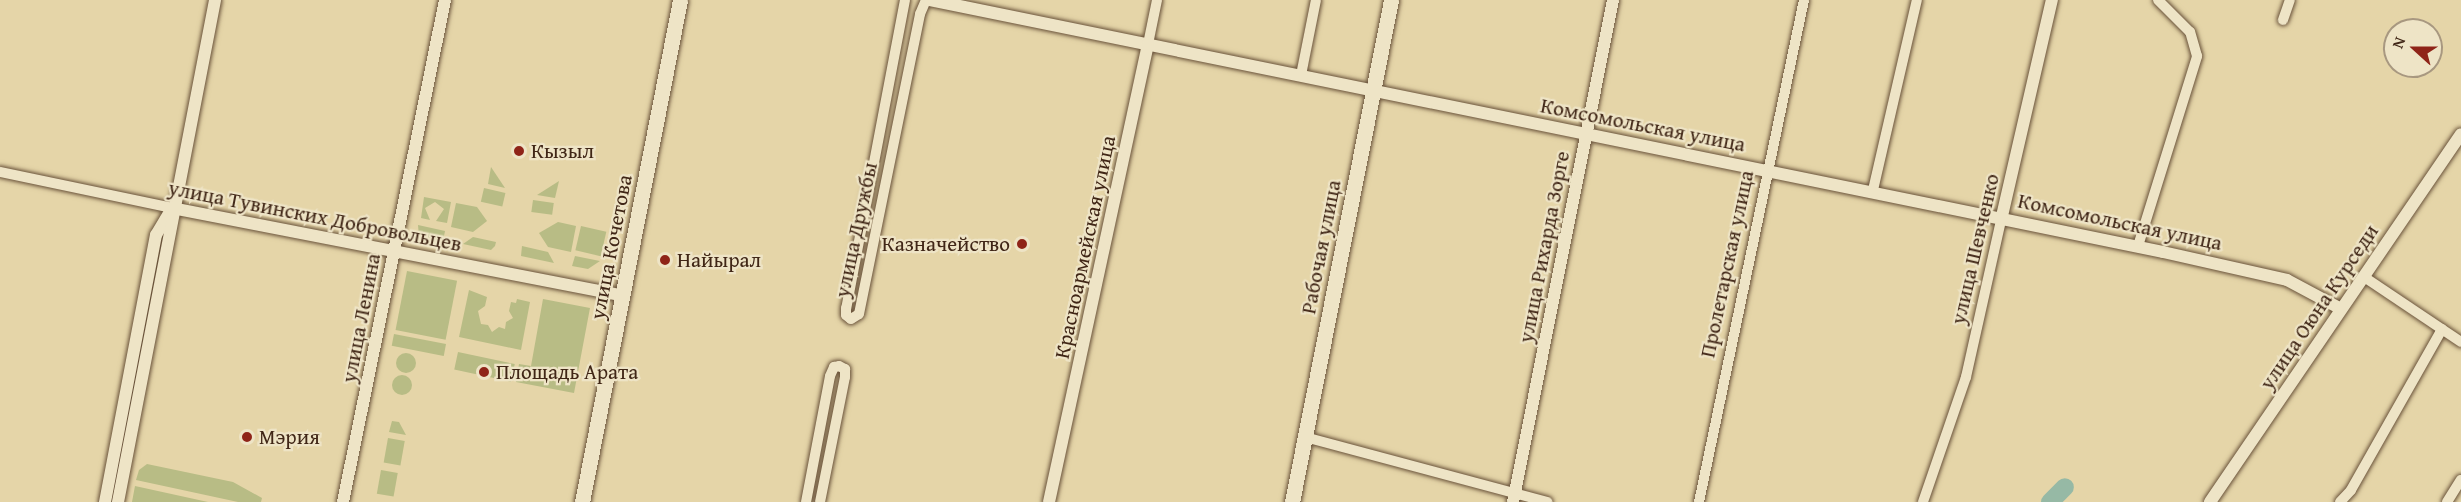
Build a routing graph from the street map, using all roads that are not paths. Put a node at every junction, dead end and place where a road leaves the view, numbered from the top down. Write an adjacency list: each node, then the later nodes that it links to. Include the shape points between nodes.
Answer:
1 (215, 0): 24 (street)
2 (445, 0): 29 (street, улица Ленина)
3 (680, 0): 31 (main road, улица Кочетова)
4 (905, 0): 26 (street, улица Дружбы)
5 (928, 0): 16 (street, Комсомольская улица); 27 (street, улица Дружбы, via 920,14)
6 (1157, 0): 16 (street, Красноармейская улица)
7 (1316, 0): 17 (street)
8 (1391, 0): 18 (main road, Рабочая улица)
9 (1613, 0): 19 (street, улица Рихарда Зорге)
10 (1804, 0): 21 (street, Пролетарская улица)
11 (1917, 0): 23 (street)
12 (2052, 0): 25 (street, улица Шевченко)
13 (2158, 0): 28 (street, via 2190,32 2197,56)
14 (2290, 0): 15 (street)
15 (2283, 20)
16 (1148, 44): 17 (street, Комсомольская улица); 44 (street, Красноармейская улица)
17 (1301, 75): 18 (street, Комсомольская улица)
18 (1372, 90): 19 (street, Комсомольская улица); 35 (main road, Рабочая улица)
19 (1586, 133): 21 (street, Комсомольская улица); 37 (street, улица Рихарда Зорге)
20 (2461, 134): 30 (street, улица Оюна Курседи)
21 (1766, 170): 23 (street, Комсомольская улица); 47 (street, Пролетарская улица)
22 (0, 172): 24 (street, улица Тувинских Добровольцев)
23 (1873, 190): 25 (street, Комсомольская улица)
24 (172, 208): 29 (street, улица Тувинских Добровольцев); 38 (street, via 156,235); 39 (street)
25 (2002, 216): 28 (street, Комсомольская улица); 48 (street, улица Шевченко, via 1966,377)
26 (864, 224): 27 (street); 27 (street, улица Дружбы, via 846,308 851,319 859,314)
27 (877, 226)
28 (2138, 246): 32 (street, Комсомольская улица, via 2277,277 2309,289)
29 (394, 252): 31 (street, улица Тувинских Добровольцев); 40 (street, улица Ленина)
30 (2364, 277): 32 (street, улица Оюна Курседи); 33 (street)
31 (623, 296): 41 (main road, улица Кочетова)
32 (2341, 309): 49 (street, улица Оюна Курседи)
33 (2442, 329): 34 (street); 50 (street, via 2351,490)
34 (2461, 342)
35 (1305, 437): 37 (street); 45 (main road, Рабочая улица)
36 (2461, 480): 51 (street)
37 (1514, 497): 46 (street)
38 (105, 502)
39 (118, 502)
40 (343, 502)
41 (582, 502)
42 (806, 502): 43 (street, via 832,371 842,366 845,377)
43 (820, 502)
44 (1049, 502)
45 (1292, 502)
46 (1547, 502)
47 (1699, 502)
48 (1923, 502)
49 (2210, 502)
50 (2340, 502)
51 (2447, 502)

